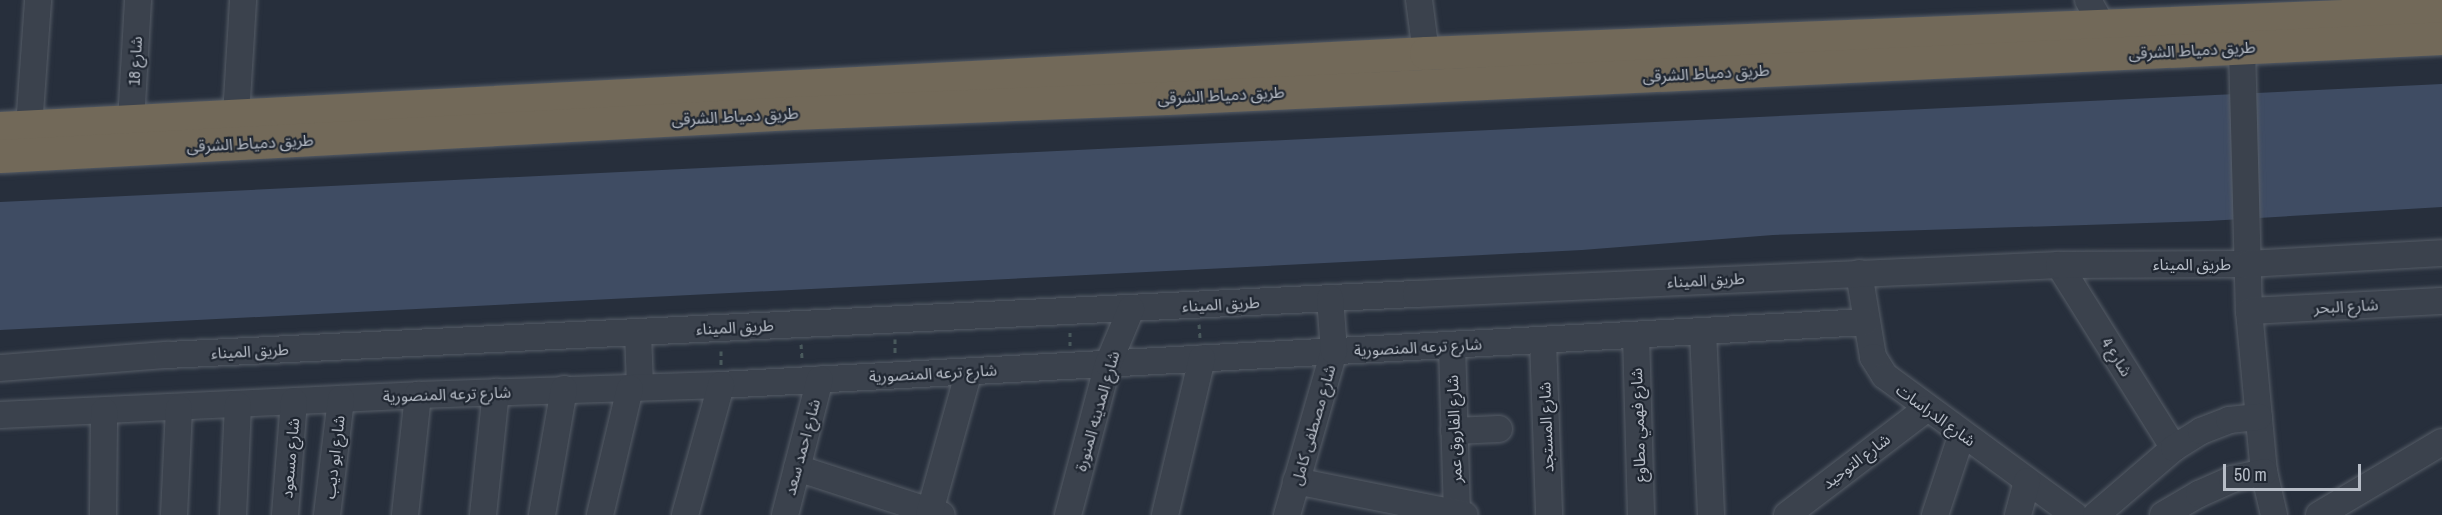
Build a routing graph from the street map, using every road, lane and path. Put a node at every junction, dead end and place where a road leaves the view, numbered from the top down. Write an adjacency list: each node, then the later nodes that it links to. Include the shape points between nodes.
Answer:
1 (38, 0): 13 (street)
2 (138, 0): 12 (street, شارع 18)
3 (243, 0): 11 (street)
4 (1419, 0): 9 (street)
5 (2442, 12): 7 (highway, طريق دمياط الشرقى)
6 (2095, 14): 7 (highway, طريق دمياط الشرقى); 9 (highway, طريق دمياط الشرقى)
7 (2240, 23): 8 (highway, طريق دمياط الشرقى); 10 (highway, طريق دمياط الشرقى); 16 (street)
8 (2442, 38)
9 (1426, 53): 10 (highway, طريق دمياط الشرقى)
10 (792, 99): 11 (highway, طريق دمياط الشرقى); 14 (highway, طريق دمياط الشرقى)
11 (236, 116): 12 (highway, طريق دمياط الشرقى)
12 (131, 122): 13 (highway, طريق دمياط الشرقى)
13 (15, 128)
14 (0, 156)
15 (2442, 253): 16 (street, طريق الميناء)
16 (2247, 264): 17 (street, طريق الميناء); 24 (street)
17 (2059, 265): 18 (street, طريق الميناء); 59 (street, شارع 4)
18 (1859, 273): 19 (street, طريق الميناء); 26 (street, شارع الدراسات)
19 (1330, 298): 21 (street, طريق الميناء); 34 (street, شارع مصطفى كامل)
20 (2442, 301): 24 (street, شارع البحر)
21 (1198, 305): 22 (street, طريق الميناء); 35 (path)
22 (1131, 309): 23 (street, طريق الميناء); 36 (street, شارع المدينه المنورة)
23 (1071, 311): 25 (street, طريق الميناء); 37 (path)
24 (2249, 311): 54 (street)
25 (895, 320): 27 (street, طريق الميناء); 40 (path)
26 (1865, 322): 29 (street, شارع ترعه المنصورية); 51 (street, شارع الدراسات, via 1873,357 1885,376)
27 (801, 324): 28 (street, طريق الميناء); 41 (path)
28 (720, 328): 30 (street, طريق الميناء); 42 (path)
29 (1703, 331): 31 (street, شارع ترعه المنصورية); 82 (street)
30 (638, 332): 38 (street, طريق الميناء, via 166,355); 43 (street)
31 (1636, 335): 32 (street, شارع ترعه المنصورية); 81 (street, شارع فهمي مطاوع)
32 (1543, 340): 33 (street, شارع ترعه المنصورية); 80 (street, شارع المستجد)
33 (1452, 345): 34 (street, شارع ترعه المنصورية); 56 (street, شارع الفاروق عمر)
34 (1334, 351): 35 (street, شارع ترعه المنصورية); 62 (street, شارع مصطفى كامل)
35 (1202, 358): 36 (street, شارع ترعه المنصورية); 78 (street)
36 (1108, 363): 37 (street, شارع ترعه المنصورية); 77 (street, شارع المدينه المنورة)
37 (1069, 366): 39 (street, شارع ترعه المنصورية)
38 (0, 368)
39 (969, 371): 40 (street, شارع ترعه المنصورية); 64 (street)
40 (895, 375): 41 (street, شارع ترعه المنصورية)
41 (811, 380): 42 (street, شارع ترعه المنصورية); 60 (street, شارع احمد سعد)
42 (721, 385): 43 (street, شارع ترعه المنصورية); 75 (street)
43 (635, 387): 44 (street, شارع ترعه المنصورية); 74 (street)
44 (564, 389): 45 (street, شارع ترعه المنصورية); 73 (street)
45 (496, 392): 46 (street, شارع ترعه المنصورية); 72 (street)
46 (418, 396): 47 (street, شارع ترعه المنصورية); 71 (street)
47 (341, 399): 48 (street, شارع ترعه المنصورية); 70 (street, شارع ابو ديب)
48 (294, 401): 49 (street, شارع ترعه المنصورية); 69 (street, شارع مسعود)
49 (238, 405): 50 (street, شارع ترعه المنصورية); 68 (street)
50 (179, 408): 52 (street, شارع ترعه المنصورية); 67 (street)
51 (1926, 409): 57 (street, شارع الدراسات); 83 (street, شارع التوحيد)
52 (104, 411): 53 (street, شارع ترعه المنصورية); 66 (street)
53 (0, 416)
54 (2259, 417): 59 (street, via 2229,420); 61 (street)
55 (1499, 429): 56 (street)
56 (1454, 431): 65 (street, شارع الفاروق عمر)
57 (1962, 434): 63 (street, شارع الدراسات); 84 (street)
58 (2442, 441): 90 (street)
59 (2174, 448): 87 (street)
60 (797, 468): 64 (street); 76 (street, شارع احمد سعد)
61 (2264, 472): 88 (street, via 2232,479); 89 (street)
62 (1296, 481): 65 (street); 79 (street, شارع مصطفى كامل)
63 (2027, 481): 85 (street); 86 (street, شارع الدراسات)
64 (934, 514)
65 (1461, 514)
66 (103, 515)
67 (174, 515)
68 (233, 515)
69 (285, 515)
70 (327, 515)
71 (405, 515)
72 (483, 515)
73 (542, 515)
74 (600, 515)
75 (685, 515)
76 (784, 515)
77 (1068, 515)
78 (1165, 515)
79 (1287, 515)
80 (1549, 515)
81 (1641, 515)
82 (1711, 515)
83 (1787, 515)
84 (1935, 515)
85 (2018, 515)
86 (2074, 515)
87 (2096, 515)
88 (2163, 515)
89 (2274, 515)
90 (2319, 515)

